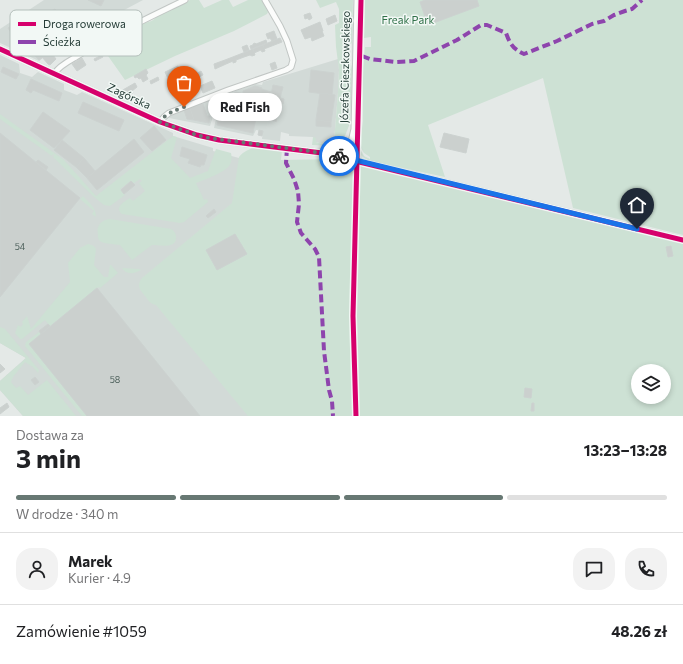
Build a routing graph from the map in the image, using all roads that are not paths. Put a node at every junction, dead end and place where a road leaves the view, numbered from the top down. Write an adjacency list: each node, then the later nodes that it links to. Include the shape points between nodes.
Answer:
1 (185, 0): 4 (street)
2 (265, 0): 10 (street, via 287,40 293,60 291,66 169,113)
3 (357, 0): 11 (street, Józefa Cieszkowskiego, via 354,129)
4 (142, 21)
5 (0, 49): 6 (street, Zagórska)
6 (10, 53)
7 (16, 56): 9 (street, Zagórska)
8 (77, 56): 9 (street)
9 (55, 73): 10 (street, Zagórska)
10 (160, 122): 11 (street, Zagórska, via 209,138 322,152)
11 (347, 159): 12 (street, Zagórska)
12 (683, 240)

